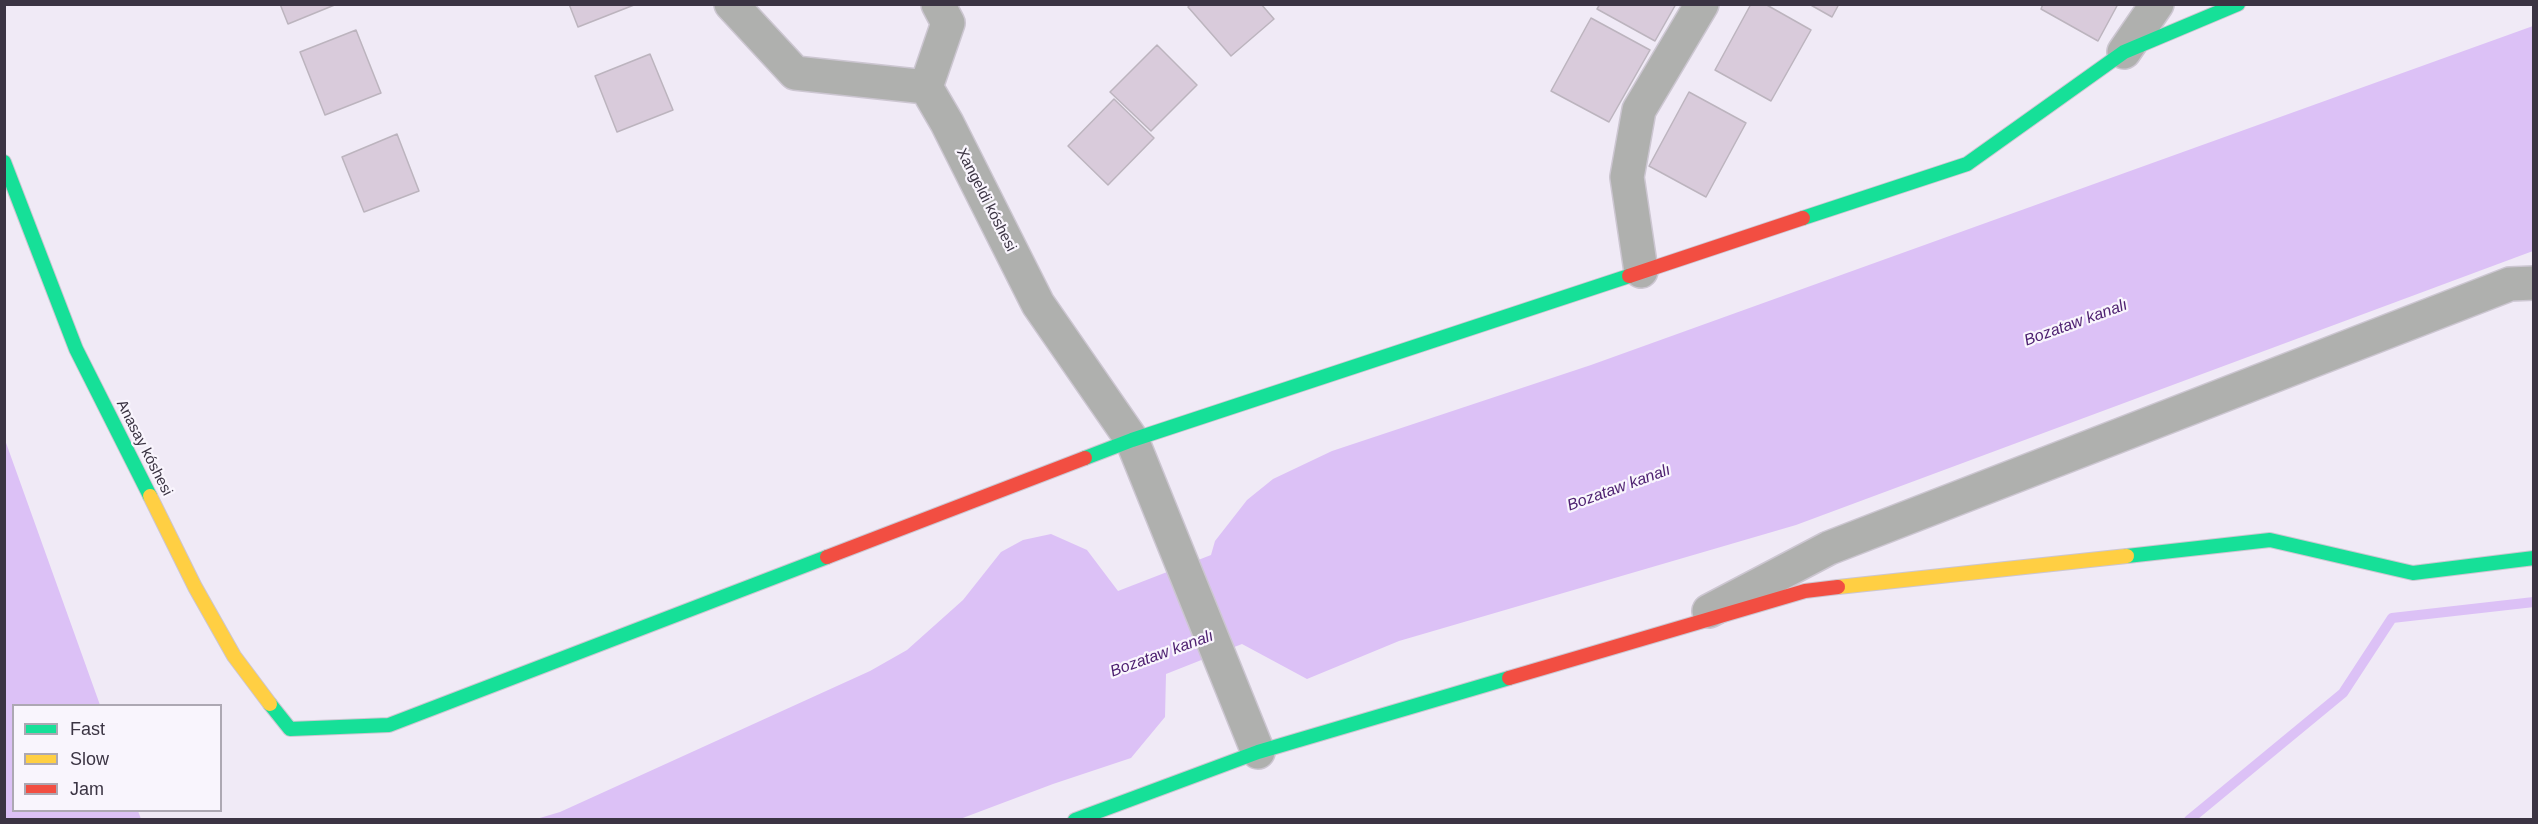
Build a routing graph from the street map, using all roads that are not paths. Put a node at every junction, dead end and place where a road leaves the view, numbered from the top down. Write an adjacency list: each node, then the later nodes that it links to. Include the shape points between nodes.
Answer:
1 (731, 4): 7 (street, via 795,73)
2 (938, 4): 7 (street, via 948,23)
3 (1702, 4): 9 (street, via 1639,110 1627,177)
4 (2157, 4): 6 (street)
5 (2238, 4): 6 (street)
6 (2124, 52): 9 (street, via 1967,164)
7 (927, 87): 11 (street, Xangeldi kóshesi, via 1038,304)
8 (4, 162): 11 (street, Anasay kóshesi, via 76,349 195,587 234,656 290,729 389,725)
9 (1641, 271): 11 (street)
10 (2534, 283): 13 (street, via 2510,284 1829,548)
11 (1132, 440): 14 (street, Xangeldi kóshesi)
12 (2534, 558): 13 (street, via 2413,573 2270,540 1805,591)
13 (1673, 630): 14 (street)
14 (1258, 752): 15 (street)
15 (1075, 819)

